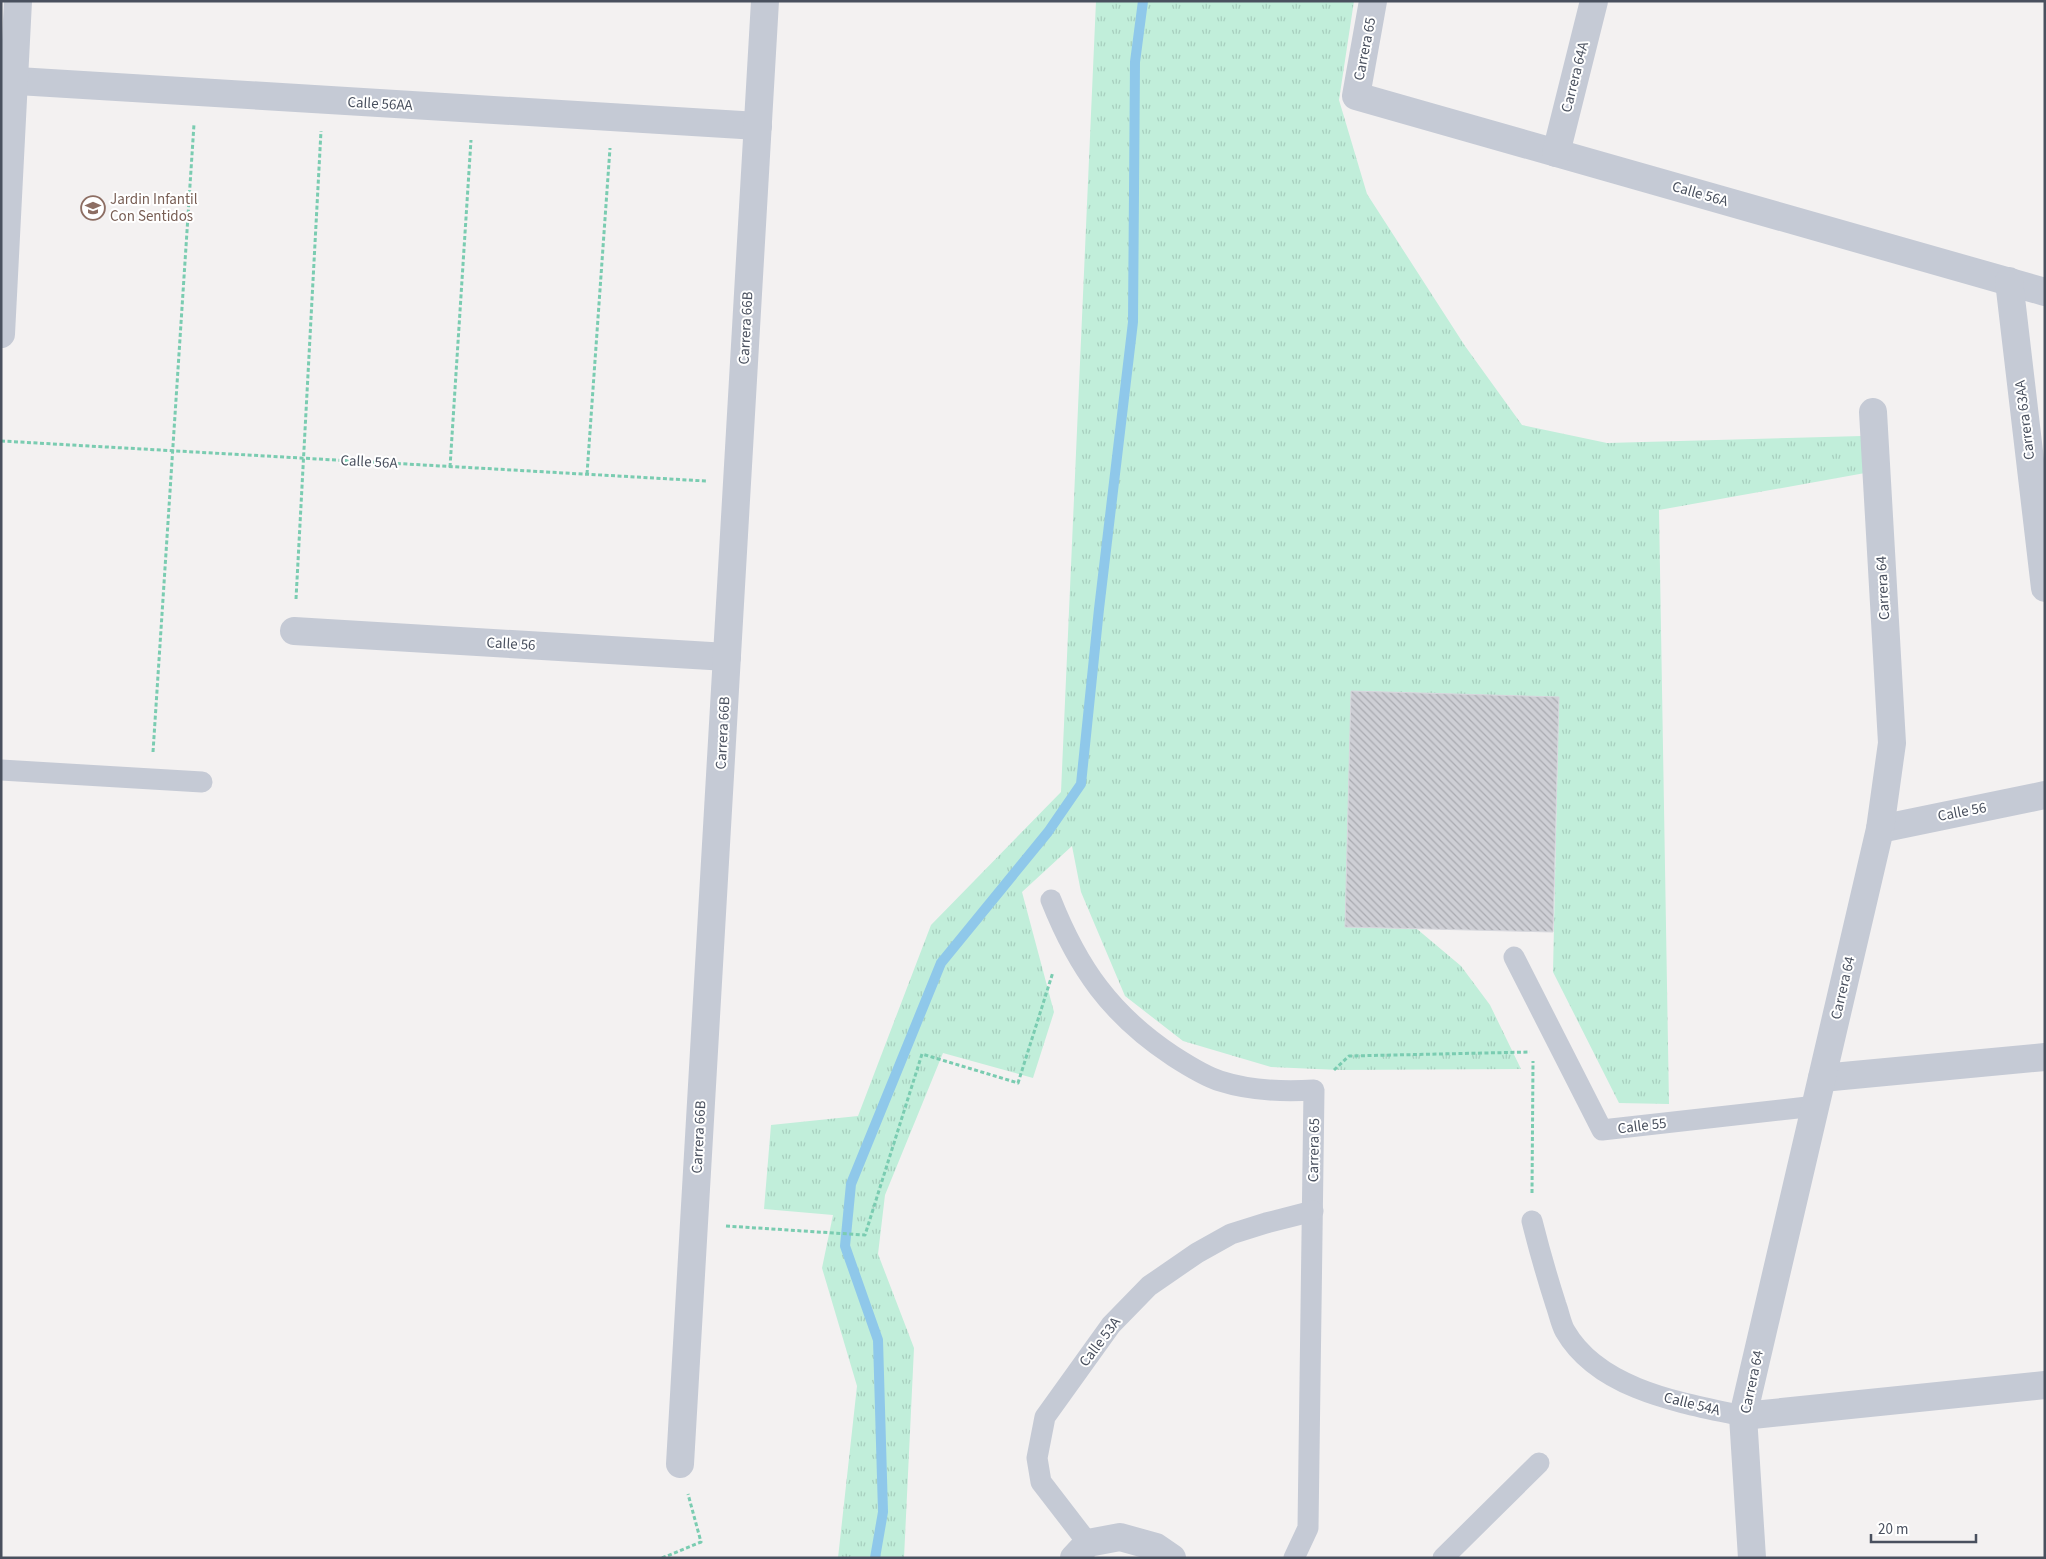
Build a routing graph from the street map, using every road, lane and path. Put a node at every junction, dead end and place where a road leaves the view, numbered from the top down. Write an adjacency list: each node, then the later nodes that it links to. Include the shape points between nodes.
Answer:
1 (18, 1): 5 (street)
2 (765, 1): 11 (street, Carrera 66B)
3 (1373, 1): 7 (street, Carrera 65)
4 (1594, 1): 12 (street, Carrera 64A)
5 (8, 81): 6 (street, Calle 56AA); 15 (street)
6 (196, 92): 8 (street, Calle 56AA); 18 (path)
7 (1356, 96): 12 (street, Calle 56A)
8 (322, 100): 9 (street, Calle 56AA); 19 (path)
9 (473, 109): 10 (street, Calle 56AA); 20 (path)
10 (612, 118): 11 (street, Calle 56AA); 21 (path)
11 (758, 126): 22 (street, Carrera 66B)
12 (1556, 153): 13 (street, Calle 56A)
13 (2009, 282): 14 (street, Calle 56A); 23 (street, Carrera 63AA)
14 (2045, 292)
15 (1, 334)
16 (1873, 412): 30 (street, Carrera 64, via 1892,743)
17 (1, 441): 18 (path, Calle 56A)
18 (173, 450): 19 (path, Calle 56A); 27 (path)
19 (304, 458): 20 (path, Calle 56A); 24 (path)
20 (450, 467): 21 (path, Calle 56A)
21 (587, 474): 22 (path, Calle 56A)
22 (737, 483): 25 (street, Carrera 66B)
23 (2045, 588)
24 (294, 631): 25 (street, Calle 56)
25 (727, 657): 40 (street, Carrera 66B)
26 (1, 770): 27 (lane)
27 (151, 780): 28 (lane)
28 (202, 782)
29 (2045, 795): 30 (street, Calle 56)
30 (1880, 829): 35 (street, Carrera 64)
31 (1051, 900): 32 (lane)
32 (1065, 933): 36 (lane, via 1082,965 1128,1022 1187,1065 1220,1081 1274,1092); 40 (path, via 1018,1083 922,1054 865,1235)
33 (1514, 957): 37 (lane, Calle 55, via 1602,1130)
34 (2045, 1057): 35 (street)
35 (1822, 1078): 37 (street, Carrera 64)
36 (1314, 1090): 38 (lane, Carrera 65); 39 (path, via 1349,1056 1533,1052)
37 (1816, 1106): 42 (street, Carrera 64)
38 (1313, 1212): 45 (lane, Calle 53A, via 1266,1222 1231,1234 1150,1286 1110,1325 1046,1417 1037,1458 1041,1482); 48 (lane, Carrera 65, via 1308,1528)
39 (1532, 1221): 42 (lane, Calle 54A, via 1565,1330 1591,1362 1621,1380 1664,1398)
40 (694, 1224): 43 (street, Carrera 66B)
41 (2045, 1385): 42 (street, Calle 54A)
42 (1743, 1416): 50 (street, Carrera 64)
43 (680, 1464): 46 (path, via 701,1542)
44 (1539, 1464): 49 (lane)
45 (1081, 1550): 47 (street, via 1120,1537 1156,1547)
46 (662, 1558)
47 (1172, 1558)
48 (1294, 1558)
49 (1443, 1558)
50 (1752, 1558)

